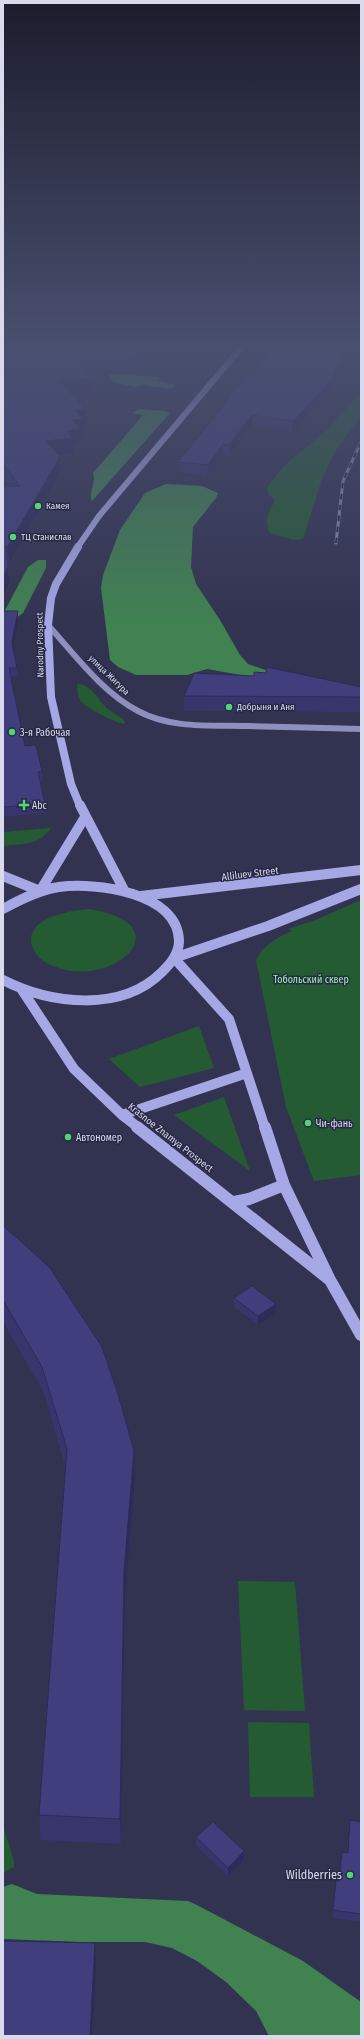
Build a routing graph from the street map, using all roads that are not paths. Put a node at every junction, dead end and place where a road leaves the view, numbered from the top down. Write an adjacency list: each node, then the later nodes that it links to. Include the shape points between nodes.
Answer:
1 (165, 438): 2 (main road, Narodny Prospect, via 99,516 76,550 56,584 51,598)
2 (48, 625): 3 (main road, улица Жигура, via 87,668 122,701 138,711 157,718 217,725); 4 (main road, Narodny Prospect, via 51,697 71,784)
3 (361, 728)
4 (85, 817): 8 (main road, Narodny Prospect); 9 (main road)
5 (361, 870): 10 (main road, Alliluev Street)
6 (3, 876): 9 (main road)
7 (361, 889): 12 (main road, via 268,926)
8 (124, 890): 9 (main road, via 82,885); 10 (main road)
9 (40, 891): 11 (main road, via 16,900)
10 (141, 896): 12 (main road, via 162,908 175,923 179,941)
11 (3, 909)
12 (174, 958): 14 (main road, via 162,973 142,986 118,995 85,1000 52,998); 15 (main road, Krasnoe Znamya Prospect, via 229,1019)
13 (3, 980): 14 (main road)
14 (22, 990): 16 (main road, Krasnoe Znamya Prospect, via 74,1069)
15 (247, 1072): 16 (main road); 17 (main road, Krasnoe Znamya Prospect)
16 (122, 1115): 18 (main road, Krasnoe Znamya Prospect)
17 (284, 1185): 18 (main road); 19 (main road, Krasnoe Znamya Prospect)
18 (234, 1202): 19 (main road, Krasnoe Znamya Prospect)
19 (330, 1280): 20 (main road, Krasnoe Znamya Prospect)
20 (361, 1335)

